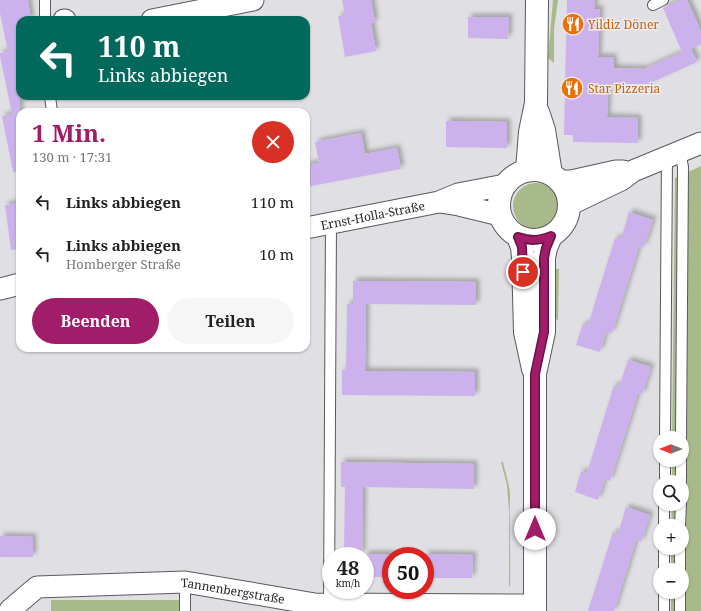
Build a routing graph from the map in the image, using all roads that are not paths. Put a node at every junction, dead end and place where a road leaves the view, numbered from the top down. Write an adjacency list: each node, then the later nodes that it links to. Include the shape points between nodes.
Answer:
1 (45, 0): 6 (lane)
2 (253, 0): 7 (street)
3 (537, 0): 8 (main road)
4 (663, 0): 5 (lane)
5 (653, 5)
6 (53, 16)
7 (172, 16)
8 (536, 103): 11 (main road, via 530,132); 13 (main road)
9 (701, 143): 10 (street)
10 (673, 154): 12 (street); 25 (lane); 26 (lane, via 683,167)
11 (527, 170): 13 (main road, via 543,171); 14 (main road, via 511,178)
12 (633, 171): 13 (street, via 616,171 571,181); 16 (street, via 621,180)
13 (555, 177): 16 (main road, via 568,196)
14 (505, 185): 15 (street, Ernst-Holla-Straße, via 458,194); 17 (main road, via 499,200)
15 (440, 202): 17 (street, Ernst-Holla-Straße, via 459,204); 18 (street, Ernst-Holla-Straße)
16 (569, 205): 20 (main road, via 564,223)
17 (500, 215): 21 (main road, via 504,224)
18 (331, 223): 19 (street, Ernst-Holla-Straße); 30 (lane)
19 (310, 227)
20 (551, 236): 21 (main road, via 538,240); 24 (main road, via 544,258 544,332)
21 (518, 237): 24 (main road, via 523,257 525,332)
22 (16, 285): 23 (street)
23 (0, 289)
24 (535, 374): 31 (main road)
25 (665, 431)
26 (681, 431)
27 (185, 582): 30 (street, Tannenbergstraße); 32 (street, Tannenbergstraße, via 37,587); 33 (lane)
28 (664, 599): 34 (lane)
29 (680, 599): 35 (lane)
30 (320, 606): 31 (street, Tannenbergstraße)
31 (535, 608)
32 (10, 610)
33 (185, 611)
34 (664, 611)
35 (680, 611)

